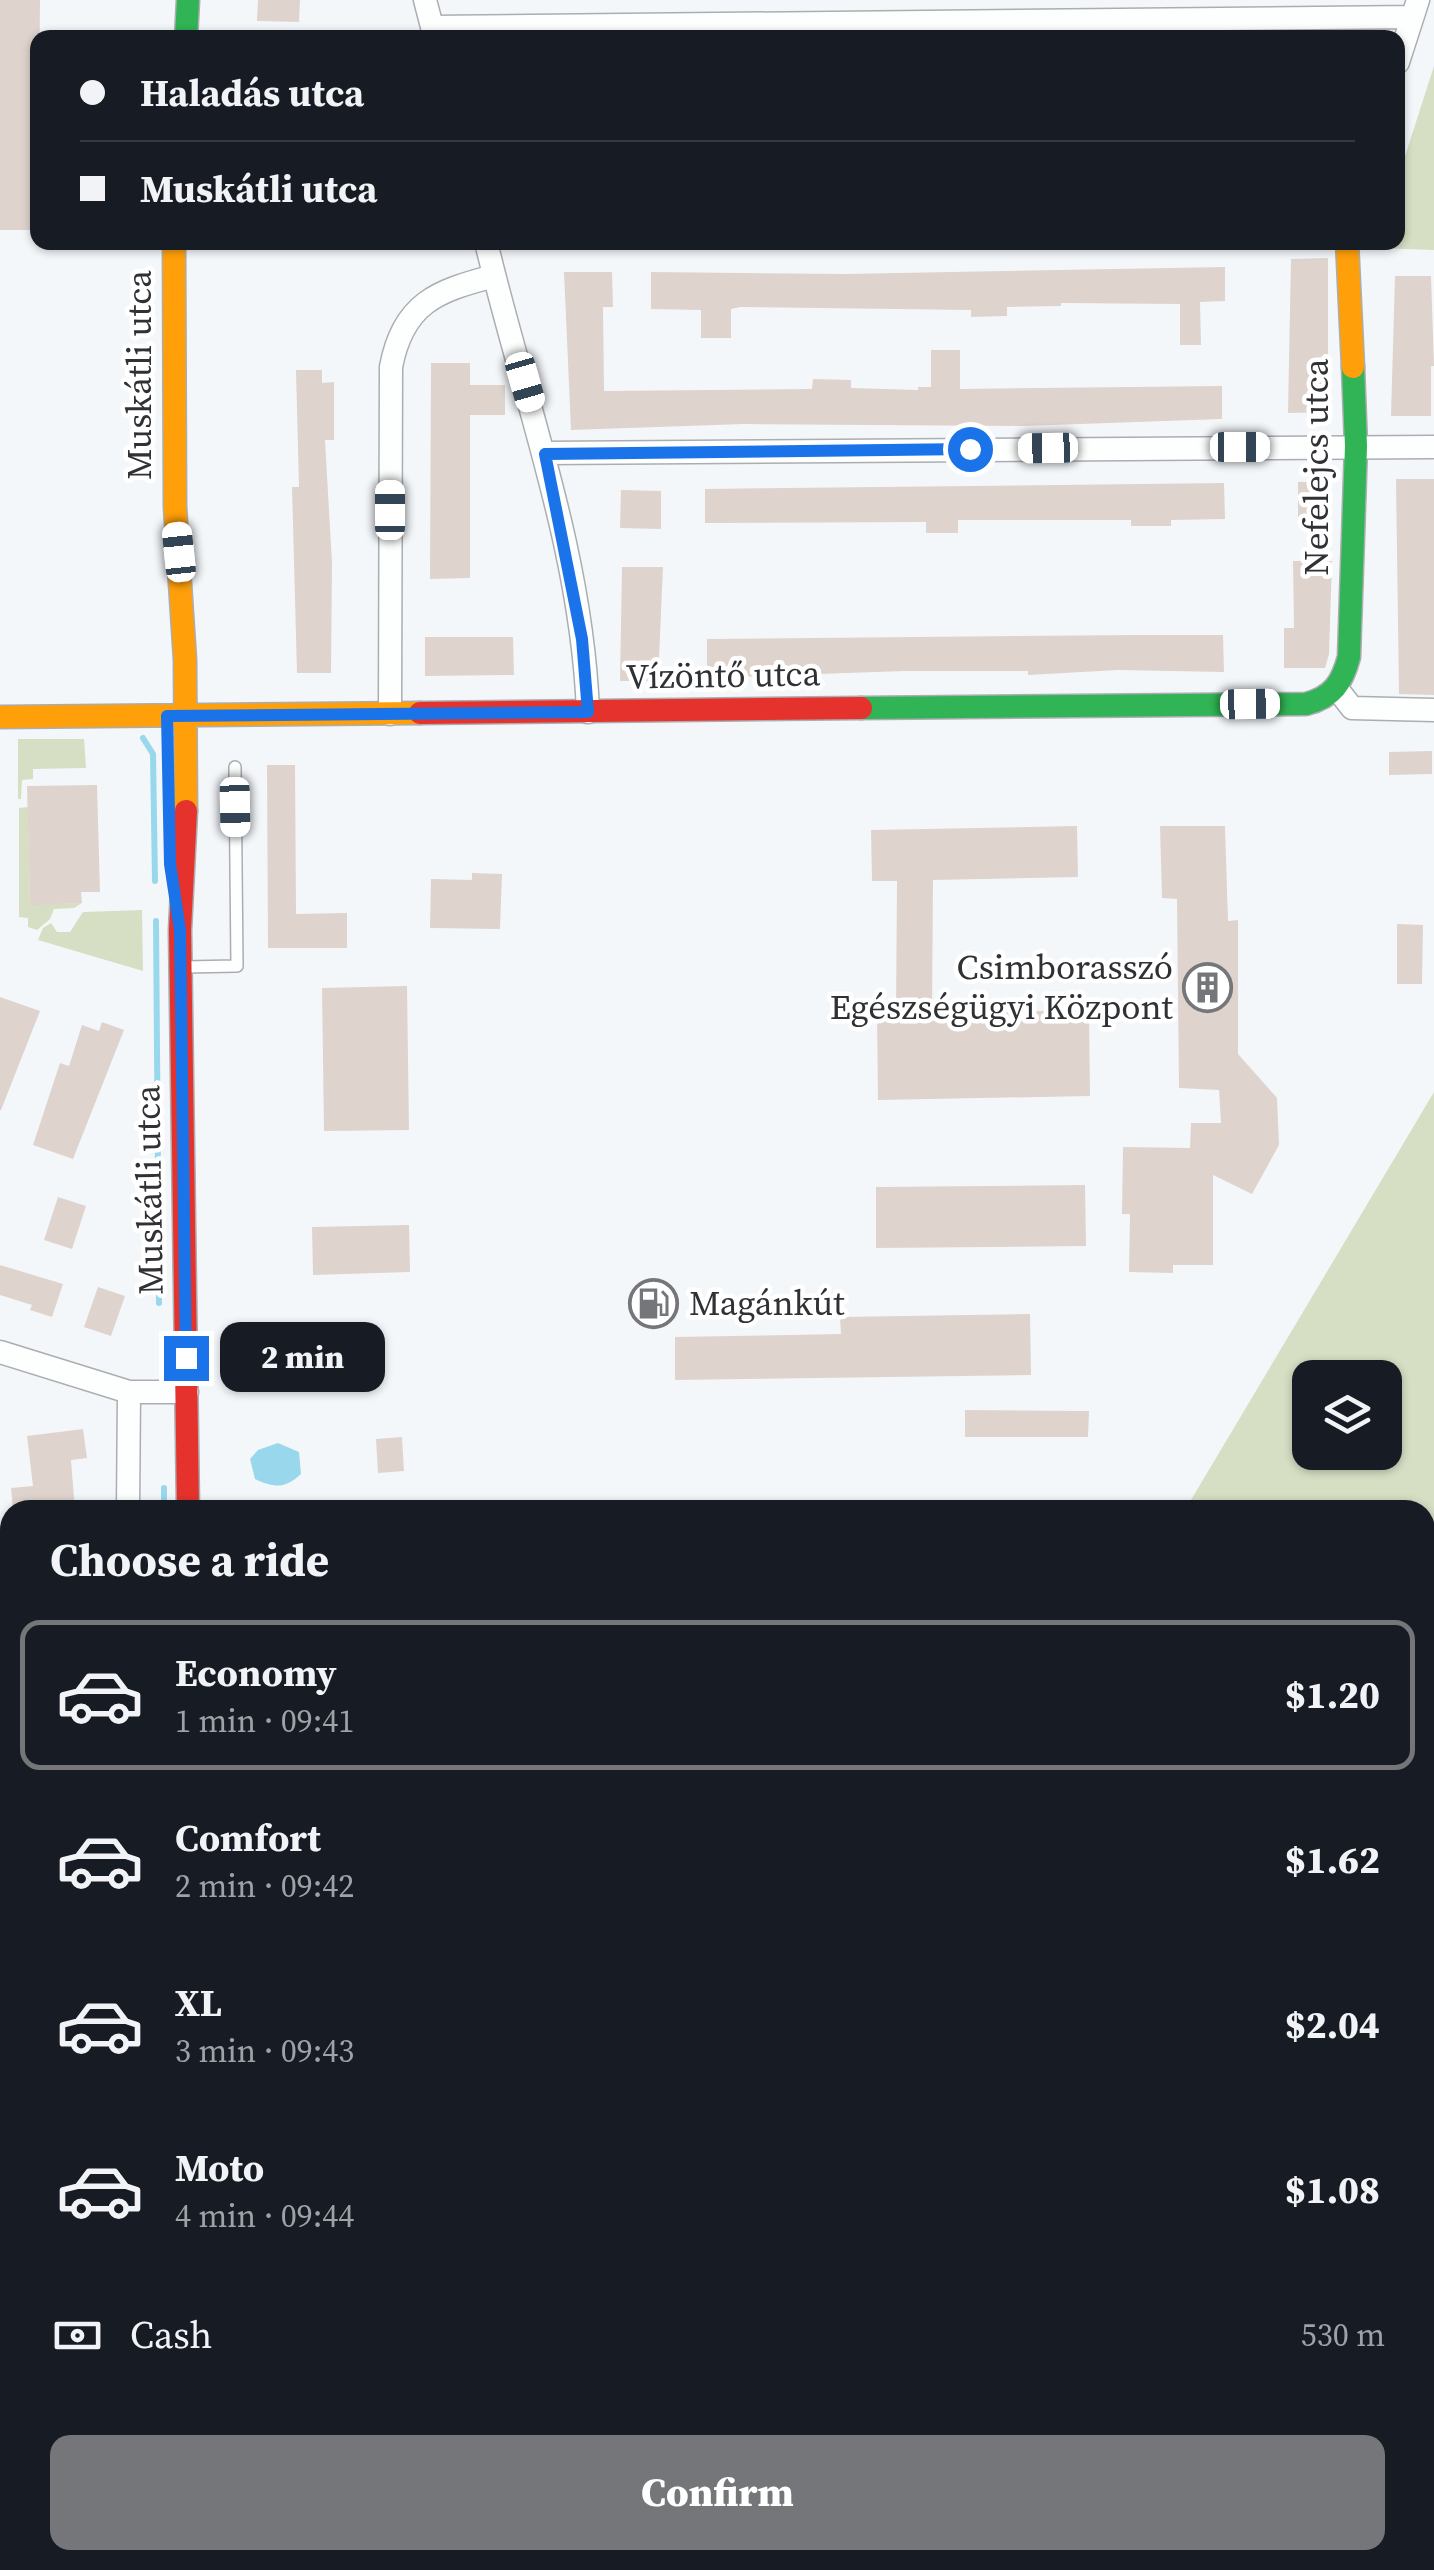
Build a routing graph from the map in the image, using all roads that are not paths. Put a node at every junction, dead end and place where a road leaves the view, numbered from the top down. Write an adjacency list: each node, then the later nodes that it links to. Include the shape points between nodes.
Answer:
1 (171, 0): 5 (street)
2 (188, 0): 6 (street)
3 (425, 0): 7 (street)
4 (1415, 9): 8 (street); 9 (street)
5 (170, 30)
6 (186, 30)
7 (433, 30)
8 (519, 30)
9 (1405, 40)
10 (174, 250): 21 (street, Muskátli utca, via 174,507 165,590)
11 (488, 250): 13 (street)
12 (1347, 250): 14 (street, Nefelejcs utca)
13 (494, 276): 16 (street); 20 (street, via 426,301 395,344)
14 (1356, 446): 15 (street); 16 (street); 17 (street, Nefelejcs utca, via 1349,657)
15 (1434, 447)
16 (545, 454): 19 (street, via 582,639)
17 (1338, 690): 18 (street, via 1352,708); 19 (street, Vízöntő utca, via 1306,704)
18 (1434, 710)
19 (588, 712): 20 (street, Vízöntő utca)
20 (390, 714): 21 (street, Vízöntő utca)
21 (177, 716): 22 (street, Vízöntő utca); 24 (street, Muskátli utca, via 170,864)
22 (0, 718)
23 (235, 768): 24 (lane, via 237,966)
24 (180, 967): 27 (street, Muskátli utca)
25 (0, 1352): 26 (street)
26 (129, 1392): 27 (street); 28 (street)
27 (187, 1392): 29 (street, Muskátli utca)
28 (128, 1500)
29 (188, 1500)

